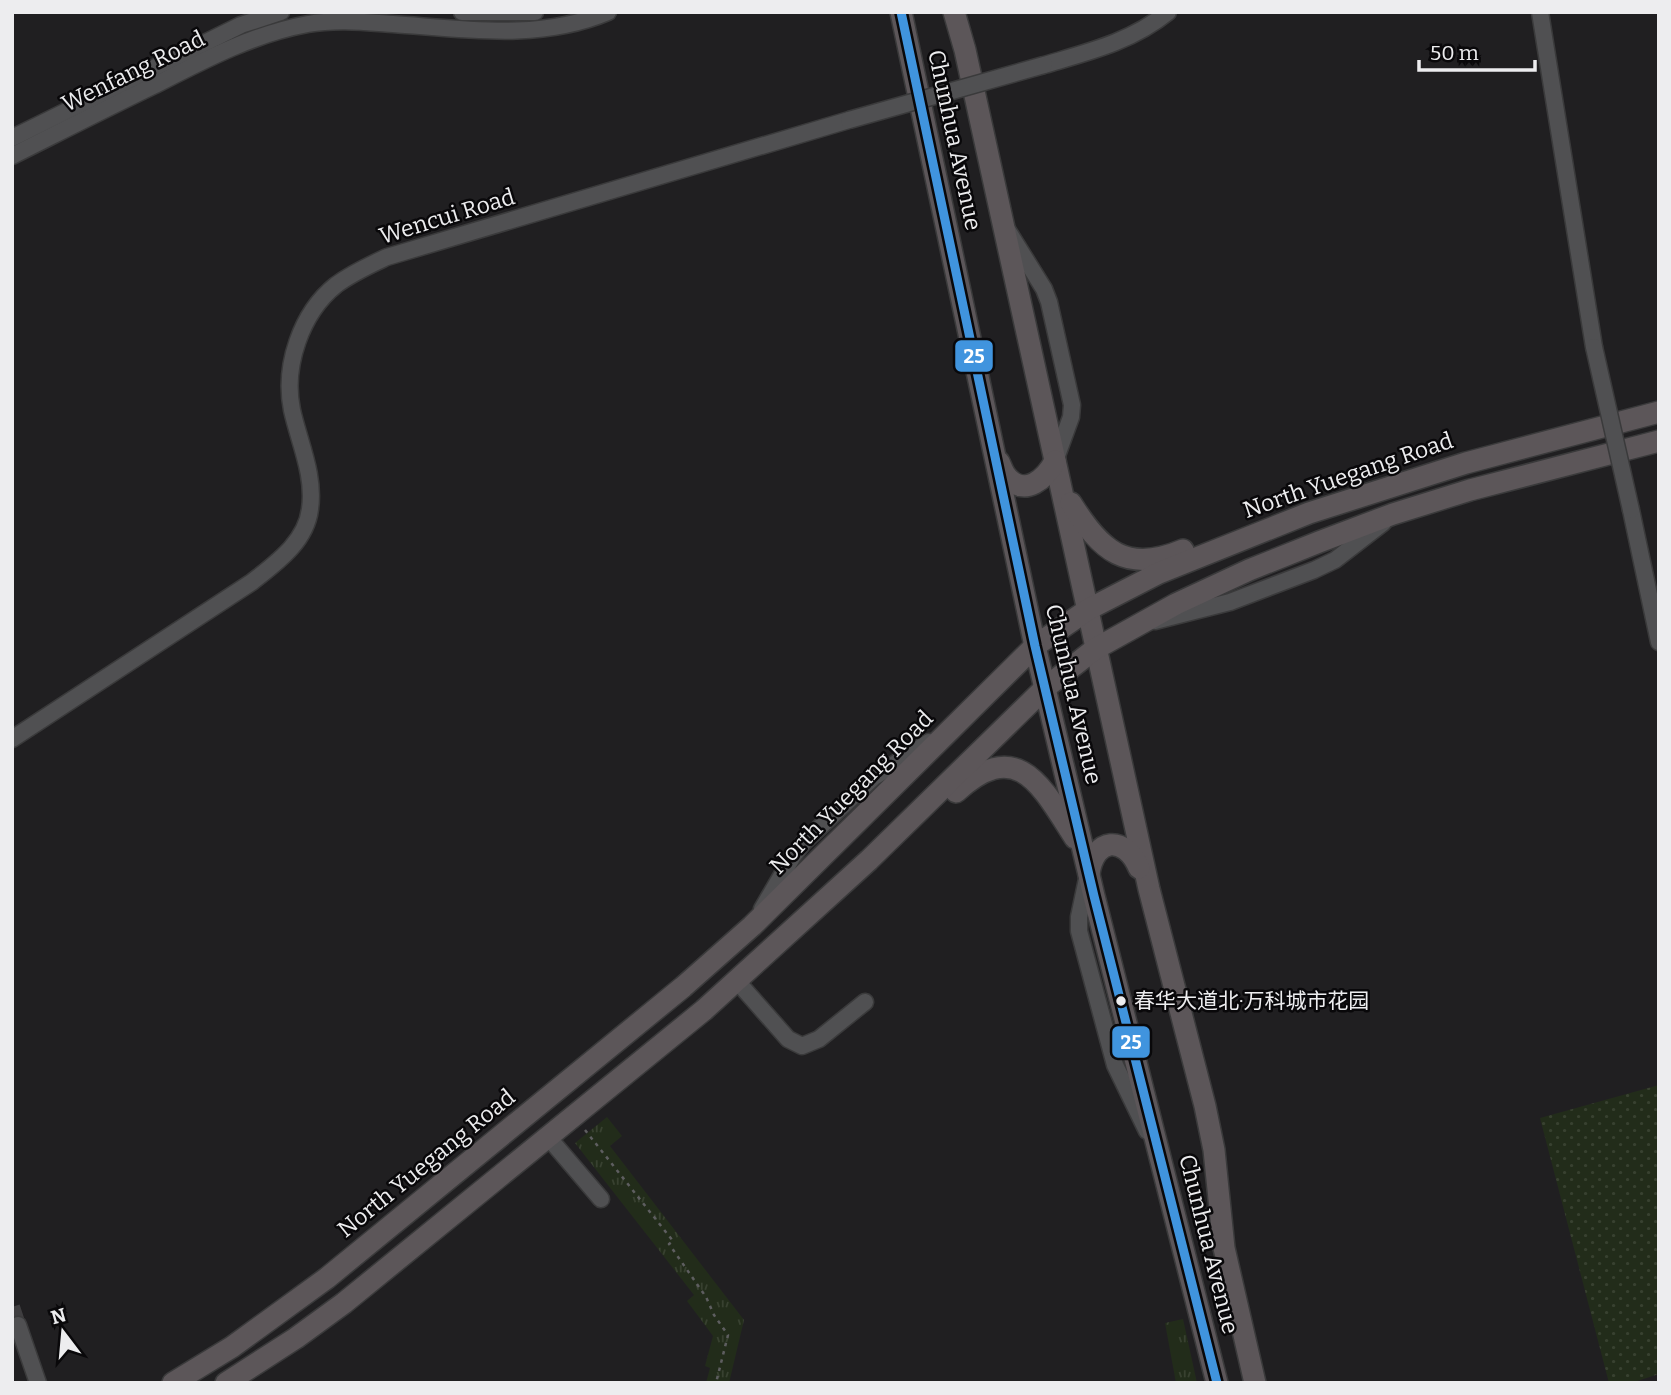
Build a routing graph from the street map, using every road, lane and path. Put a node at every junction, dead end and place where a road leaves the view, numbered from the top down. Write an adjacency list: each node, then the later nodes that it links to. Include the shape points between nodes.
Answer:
1 (281, 12): 11 (street, Wenfang Road, via 241,25)
2 (462, 12): 9 (street)
3 (535, 12): 9 (street)
4 (608, 12): 10 (street, Wenfang Road, via 536,30)
5 (901, 12): 15 (main road, Chunhua Avenue)
6 (954, 12): 16 (main road, Chunhua Avenue)
7 (1168, 12): 24 (street, Wencui Road, bridge, via 1137,34 1104,47 387,257 360,269 317,304 303,326 294,355 291,407 311,485 310,511 300,537 252,582)
8 (1540, 12): 20 (street, bridge, via 1594,347)
9 (481, 13): 10 (street)
10 (484, 31): 12 (street, Wenfang Road, via 342,21 276,32 218,54)
11 (12, 138)
12 (12, 156)
13 (1659, 412): 18 (main road, North Yuegang Road, via 1466,463)
14 (1659, 441): 22 (main road, via 1393,514 1248,570)
15 (995, 454): 16 (main road, via 1007,477 1024,485 1044,478); 21 (main road, Chunhua Avenue)
16 (1055, 461): 17 (main road, Chunhua Avenue)
17 (1062, 489): 18 (main road, via 1095,537 1129,559 1168,556 1249,522); 19 (main road, Chunhua Avenue)
18 (1309, 513): 19 (main road, North Yuegang Road, via 1159,573)
19 (1089, 609): 21 (main road, North Yuegang Road); 22 (main road, Chunhua Avenue)
20 (1659, 642)
21 (1035, 646): 23 (main road, Chunhua Avenue); 36 (main road, North Yuegang Road, via 752,926 683,986 327,1278)
22 (1095, 649): 23 (main road); 28 (main road, Chunhua Avenue)
23 (1045, 688): 25 (main road, Chunhua Avenue); 26 (main road)
24 (12, 739)
25 (1083, 851): 26 (main road, via 1041,787 1017,769 1001,767 973,777 917,828); 27 (main road, Chunhua Avenue)
26 (869, 860): 29 (main road)
27 (1089, 874): 28 (main road, via 1090,862 1102,848 1124,846); 39 (main road, Chunhua Avenue)
28 (1149, 889): 40 (main road, Chunhua Avenue, via 1205,1107 1224,1248)
29 (736, 980): 30 (street, via 788,1040 802,1046 818,1040); 32 (main road)
30 (865, 1002)
31 (583, 1128): 38 (path, via 673,1241 669,1244 728,1335)
32 (548, 1137): 33 (street); 37 (main road, via 344,1303)
33 (601, 1199)
34 (18, 1325): 35 (street)
35 (38, 1383)
36 (173, 1383)
37 (226, 1383)
38 (716, 1383)
39 (1217, 1383)
40 (1255, 1383)

